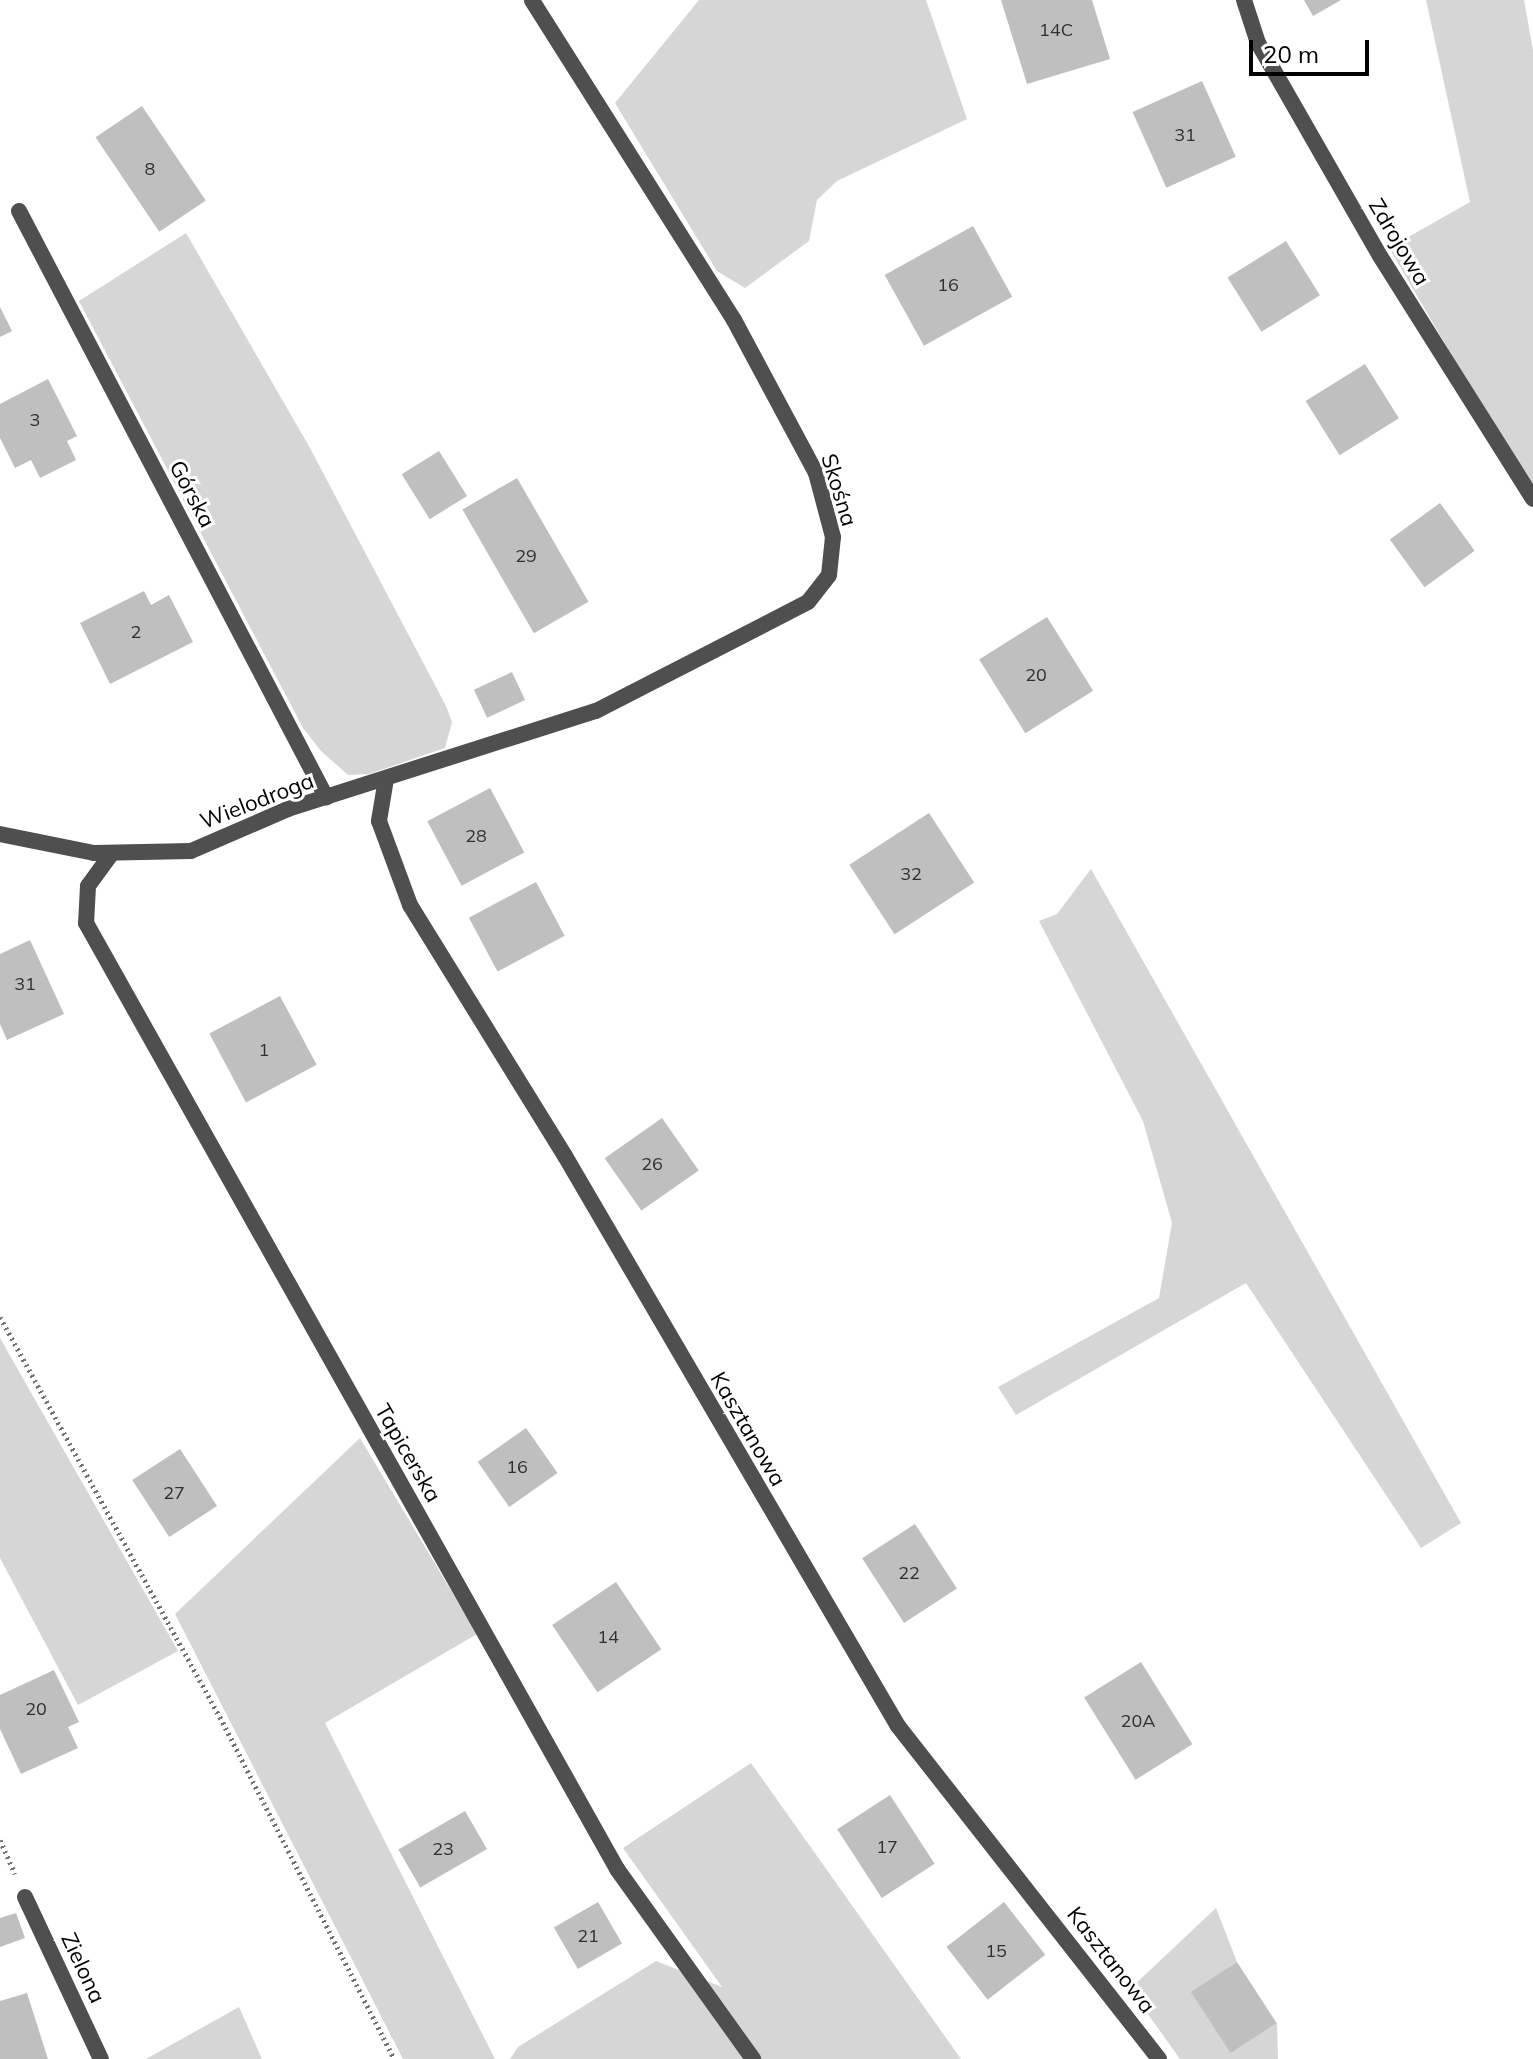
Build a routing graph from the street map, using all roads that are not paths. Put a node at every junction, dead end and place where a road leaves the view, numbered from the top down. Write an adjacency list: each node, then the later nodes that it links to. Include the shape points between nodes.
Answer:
1 (532, 0): 5 (street, Skośna, via 734,320 816,473 833,537 829,575 808,602 596,711)
2 (1244, 0): 4 (street, Zdrojowa, via 1258,43 1372,243)
3 (19, 211): 6 (street, Górska)
4 (1533, 499)
5 (386, 779): 6 (street, Wielodroga); 12 (street, Kasztanowa, via 379,821 410,905 565,1156 898,1726)
6 (326, 797): 8 (street, Wielodroga, via 191,851)
7 (0, 834): 8 (street, Wielodroga)
8 (112, 853): 11 (street, Tapicerska, via 88,886 86,923 617,1869)
9 (25, 1897): 10 (street, Zielona)
10 (101, 2059)
11 (753, 2059)
12 (1159, 2059)

